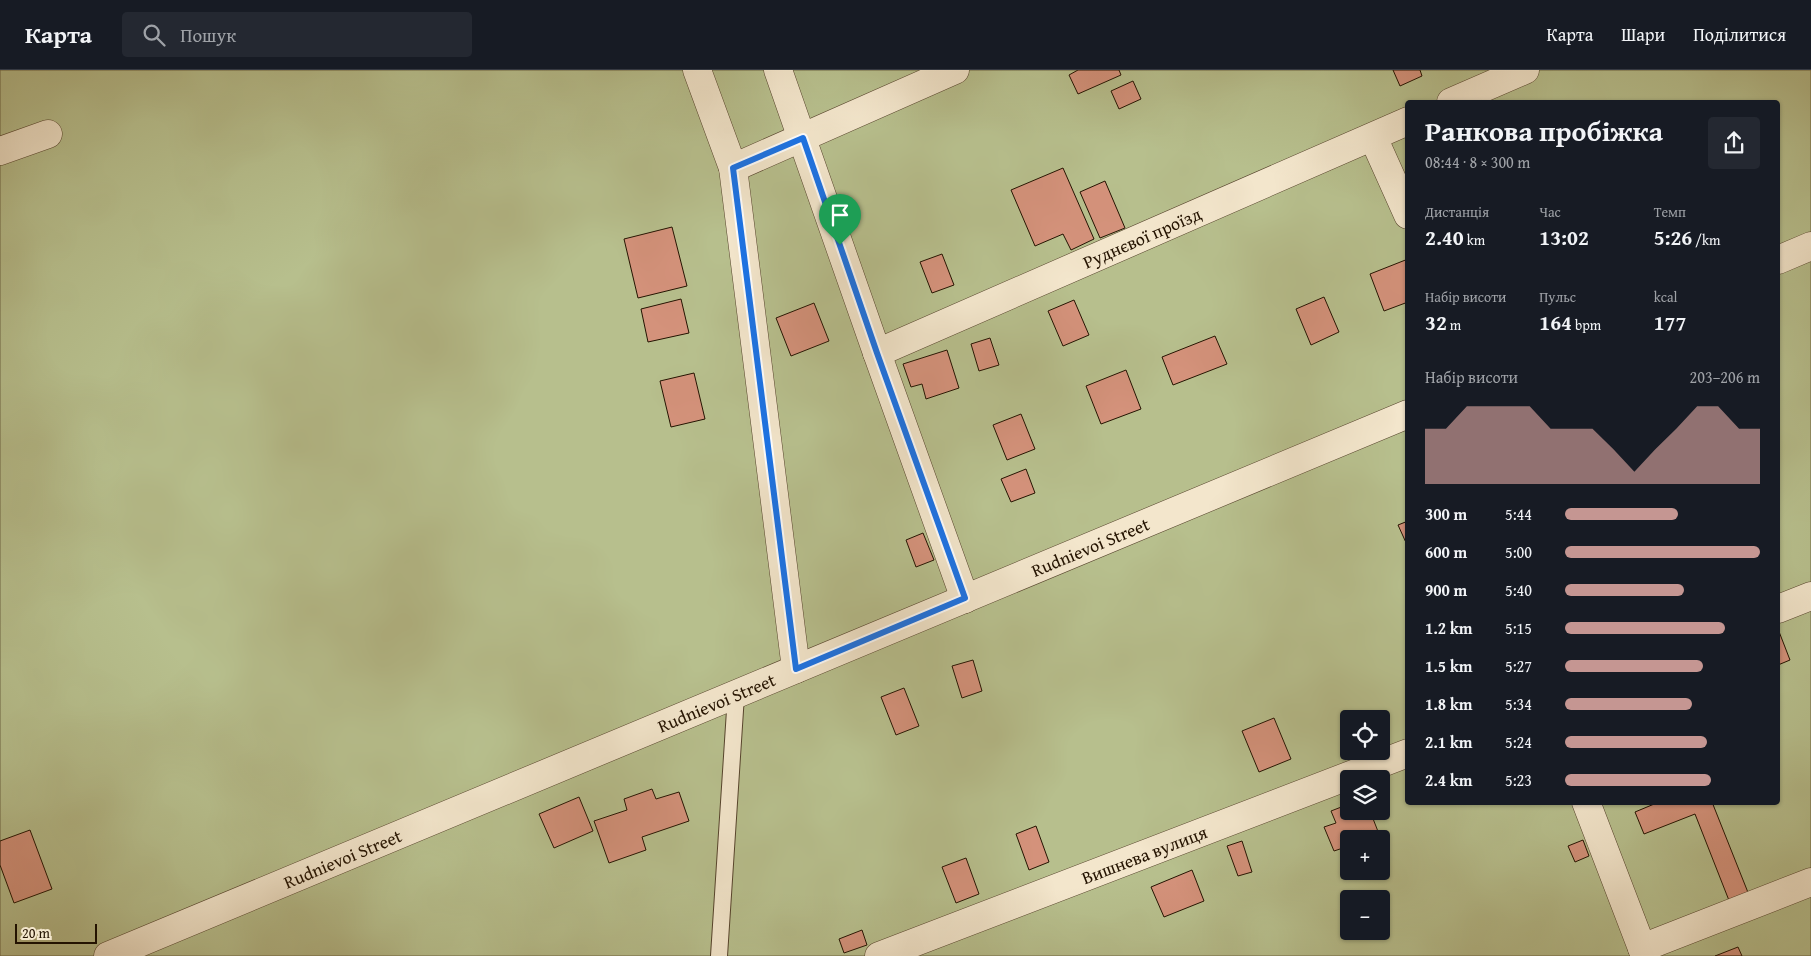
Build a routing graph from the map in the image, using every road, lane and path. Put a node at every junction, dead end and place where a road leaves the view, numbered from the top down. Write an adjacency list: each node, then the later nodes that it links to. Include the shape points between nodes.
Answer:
1 (697, 70): 11 (street)
2 (778, 70): 9 (street)
3 (954, 70): 9 (street)
4 (1525, 70): 5 (street)
5 (1456, 100)
6 (1405, 123): 8 (street, Руднєвої проїзд)
7 (48, 134): 10 (street)
8 (1373, 136): 12 (street); 15 (street, Руднєвої проїзд)
9 (803, 138): 11 (street); 15 (street)
10 (0, 151)
11 (733, 168): 20 (street)
12 (1405, 208)
13 (1811, 246): 14 (street)
14 (1780, 259)
15 (877, 353): 18 (street)
16 (1405, 415): 18 (street, Rudnievoi Street)
17 (1811, 596): 19 (street)
18 (965, 598): 20 (street, Rudnievoi Street)
19 (1780, 608)
20 (796, 669): 21 (street, Rudnievoi Street)
21 (736, 695): 26 (street, Rudnievoi Street); 27 (lane)
22 (1405, 754): 28 (street, Вишнева вулиця)
23 (1587, 805): 25 (street)
24 (1811, 882): 25 (street)
25 (1644, 952)
26 (108, 956)
27 (719, 956)
28 (879, 956)

